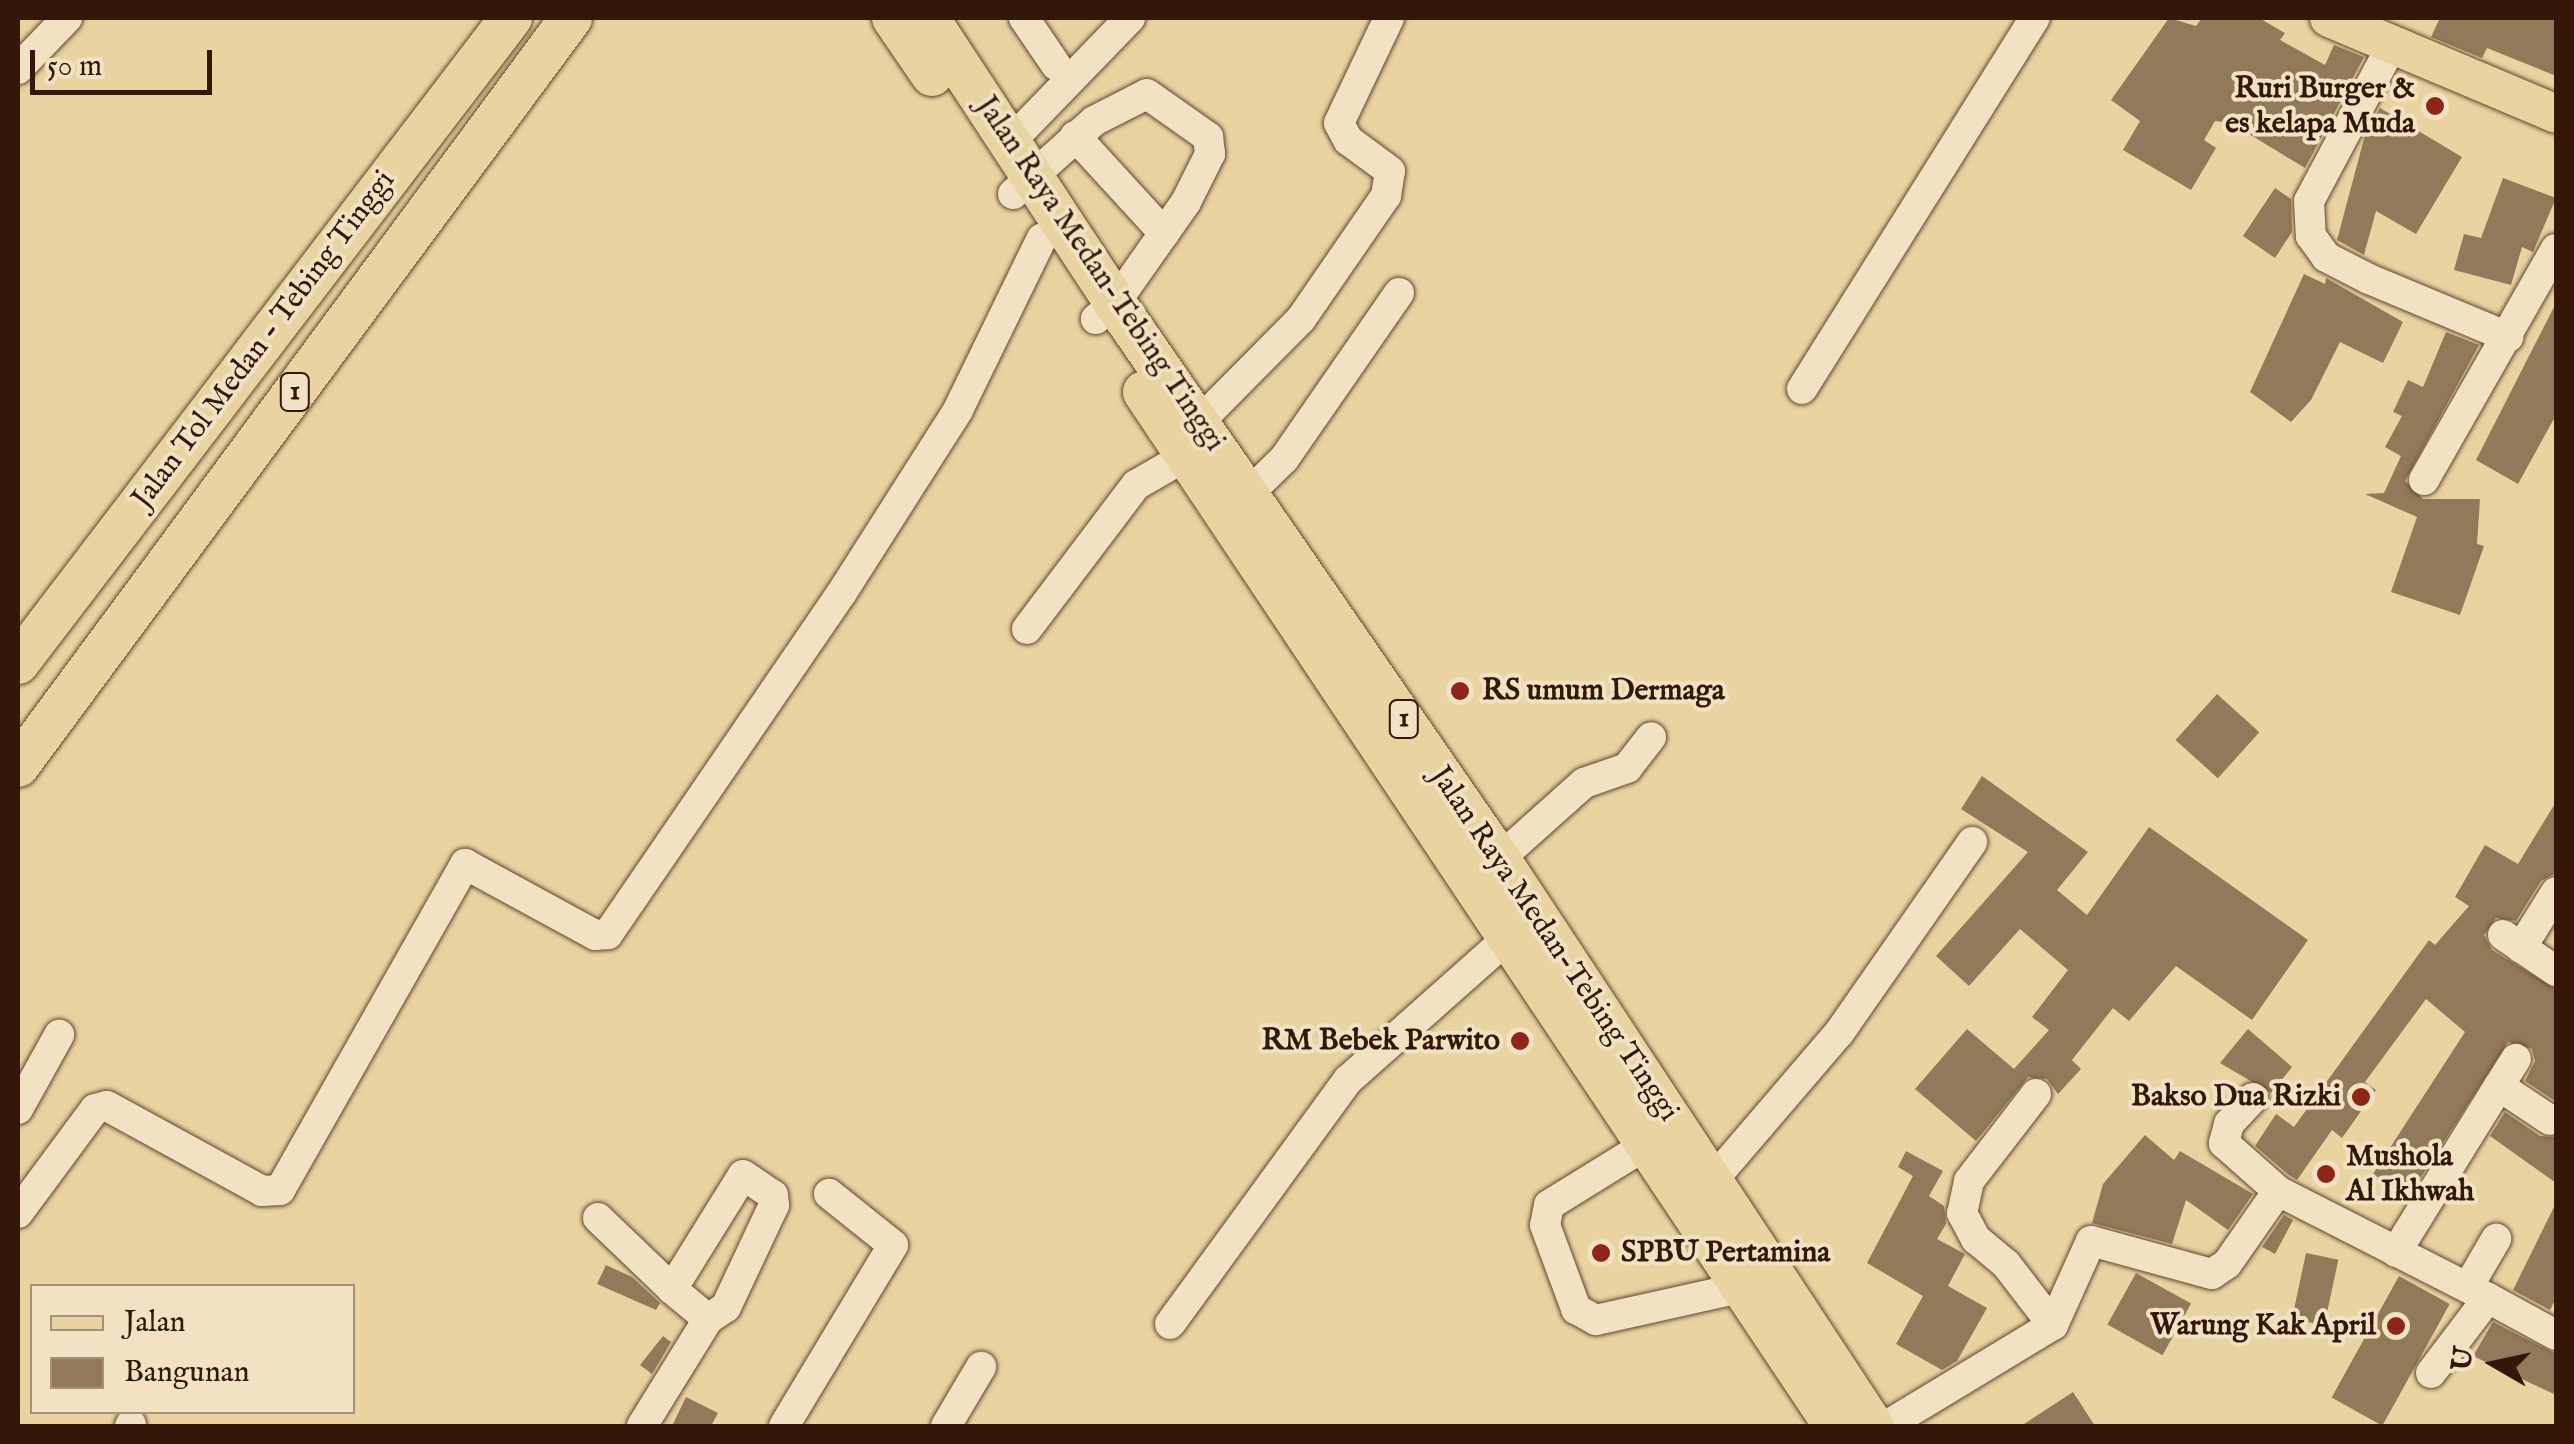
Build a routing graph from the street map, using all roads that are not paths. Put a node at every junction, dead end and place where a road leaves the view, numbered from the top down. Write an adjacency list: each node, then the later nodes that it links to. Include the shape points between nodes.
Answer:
1 (66, 18): 12 (street)
2 (511, 18): 27 (highway, Jalan Tol Medan - Tebing Tinggi / 1)
3 (571, 18): 29 (highway, Jalan Tol Medan - Tebing Tinggi / 1)
4 (1024, 18): 11 (street)
5 (1130, 18): 15 (street)
6 (1389, 18): 23 (street, via 1340,123 1348,140 1390,171 1386,196 1302,319)
7 (2036, 18): 22 (street)
8 (2329, 18): 10 (main road)
9 (917, 22): 15 (highway, Jalan Raya Medan-Tebing Tinggi / 1)
10 (2391, 47): 13 (main road); 21 (street, via 2309,201 2311,236 2326,257)
11 (1056, 65)
12 (18, 70)
13 (2554, 108)
14 (1075, 136): 15 (street); 16 (street); 16 (street, via 1111,109 1147,94 1203,131 1212,147 1204,168)
15 (1018, 171): 17 (highway, Jalan Raya Medan-Tebing Tinggi / 1); 20 (highway, Jalan Raya Medan-Tebing Tinggi / 1)
16 (1164, 232): 20 (street)
17 (1042, 238): 20 (highway, Jalan Raya Medan-Tebing Tinggi / 1); 46 (street, via 958,410 842,594 608,934 595,935 464,864 280,1190 262,1191 106,1106 95,1110)
18 (2556, 249): 21 (street)
19 (1400, 293): 25 (street, via 1284,460)
20 (1105, 311): 23 (highway, Jalan Raya Medan-Tebing Tinggi / 1)
21 (2508, 337): 24 (street)
22 (1802, 389)
23 (1193, 439): 25 (highway, Jalan Raya Medan-Tebing Tinggi / 1); 26 (street, via 1136,485); 33 (highway, Jalan Raya Medan-Tebing Tinggi / 1)
24 (2424, 480)
25 (1249, 493): 31 (highway, Jalan Raya Medan-Tebing Tinggi / 1)
26 (1028, 628)
27 (18, 663)
28 (1652, 737): 31 (street, via 1627,768 1584,782)
29 (18, 766)
30 (1972, 842): 43 (street, via 1840,1033)
31 (1499, 860): 43 (highway, Jalan Raya Medan-Tebing Tinggi / 1)
32 (2556, 892): 34 (street, via 2512,941)
33 (1510, 936): 42 (highway, Jalan Raya Medan-Tebing Tinggi / 1); 54 (street, via 1348,1080)
34 (2556, 971)
35 (59, 1035): 40 (street)
36 (2516, 1059): 37 (street)
37 (2499, 1086): 41 (street); 49 (street)
38 (2036, 1094): 55 (street, via 1969,1180 1962,1213 1976,1239 2006,1264)
39 (2253, 1098): 44 (street, via 2229,1124 2224,1143)
40 (18, 1109)
41 (2554, 1118)
42 (1646, 1145): 51 (highway, Jalan Raya Medan-Tebing Tinggi / 1); 51 (street, via 1550,1205 1544,1225 1576,1309 1596,1320)
43 (1712, 1182): 63 (highway, Jalan Raya Medan-Tebing Tinggi / 1)
44 (2278, 1191): 49 (street); 55 (street, via 2227,1264 2212,1274 2090,1241)
45 (829, 1194): 60 (street, via 893,1245)
46 (18, 1213)
47 (598, 1218): 50 (street)
48 (2496, 1238): 52 (street)
49 (2396, 1252): 52 (street)
50 (672, 1288): 53 (street); 53 (street, via 740,1176 773,1194 726,1306)
51 (1740, 1288): 62 (highway, Jalan Raya Medan-Tebing Tinggi / 1)
52 (2478, 1292): 56 (street); 58 (street)
53 (708, 1320): 59 (street)
54 (1170, 1324)
55 (2054, 1325): 64 (street)
56 (2556, 1336)
57 (981, 1367): 61 (street)
58 (2431, 1373)
59 (642, 1426)
60 (784, 1426)
61 (946, 1426)
62 (1836, 1426)
63 (1873, 1426)
64 (1886, 1426)

